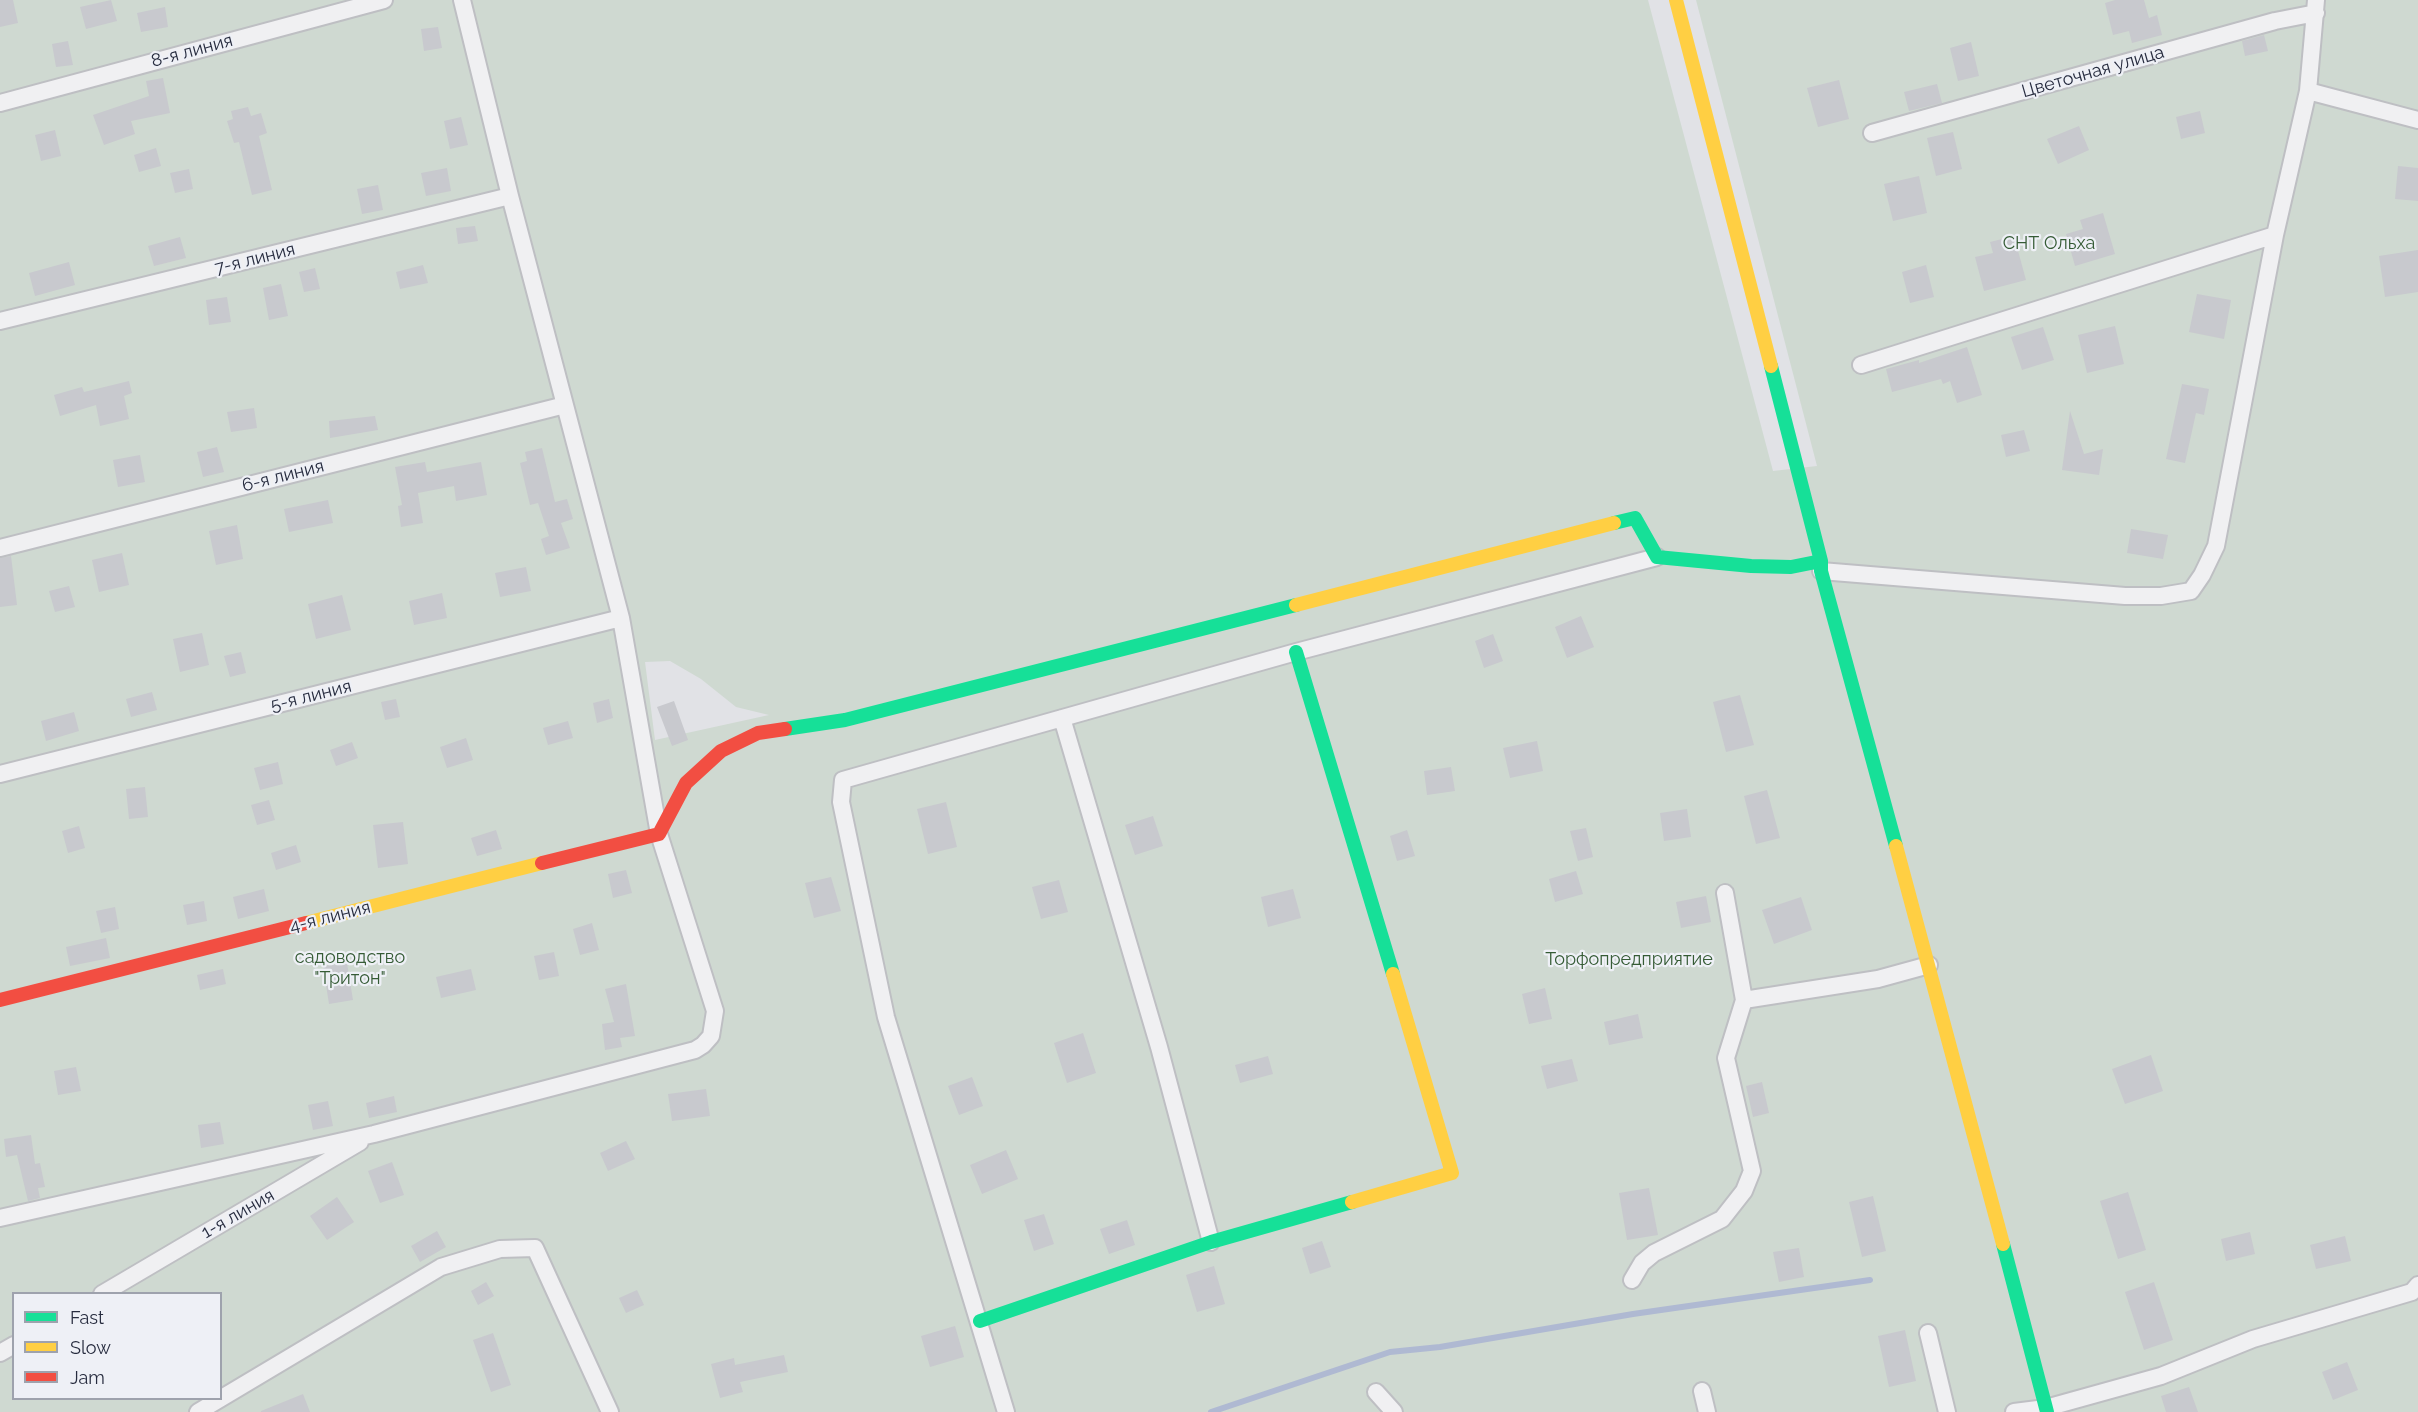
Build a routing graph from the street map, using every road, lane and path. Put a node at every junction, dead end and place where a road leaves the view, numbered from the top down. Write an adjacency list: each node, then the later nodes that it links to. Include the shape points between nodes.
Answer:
1 (384, 0): 6 (street, 8-я линия)
2 (462, 0): 9 (street)
3 (1676, 0): 16 (street)
4 (2316, 7): 5 (street); 8 (street, Цветочная улица)
5 (2308, 91): 7 (street); 10 (street)
6 (0, 103)
7 (2418, 120)
8 (1872, 133)
9 (510, 196): 11 (street, 7-я линия); 13 (street)
10 (2275, 236): 12 (street); 16 (street, via 2216,546 2191,591 2125,596)
11 (0, 321)
12 (1861, 365)
13 (565, 405): 14 (street, 6-я линия); 17 (street)
14 (0, 548)
15 (1657, 557): 16 (street, via 1751,566); 18 (street); 21 (street, via 1635,518 845,720 758,733 721,751 686,783)
16 (1821, 566): 23 (street)
17 (621, 618): 20 (street, 5-я линия); 21 (street)
18 (1296, 652): 19 (street); 28 (street, via 1452,1173)
19 (1062, 718): 28 (street, via 1159,1047); 32 (street, via 843,780 841,802 886,1017)
20 (0, 774)
21 (659, 834): 24 (street, 4-я линия); 26 (street, via 715,1011 711,1036 703,1045)
22 (1725, 893): 25 (street)
23 (1929, 965): 25 (street, via 1878,979); 38 (street)
24 (0, 1000)
25 (1743, 1000): 29 (street, via 1726,1058 1752,1171 1744,1191 1722,1219 1654,1253)
26 (374, 1134): 27 (street); 31 (street, 1-я линия)
27 (0, 1218)
28 (1211, 1242): 32 (street)
29 (1632, 1280)
30 (2418, 1285): 38 (street, via 2412,1292 2253,1339 2161,1376)
31 (104, 1292)
32 (980, 1322): 41 (street)
33 (1928, 1333): 44 (street)
34 (1702, 1390): 43 (street)
35 (1376, 1392): 42 (street)
36 (222, 1398): 40 (street, via 441,1267 500,1249 535,1248)
37 (218, 1400): 39 (street)
38 (2046, 1410): 45 (street)
39 (198, 1412)
40 (610, 1412)
41 (1006, 1412)
42 (1394, 1412)
43 (1707, 1412)
44 (1947, 1412)
45 (2014, 1412)

